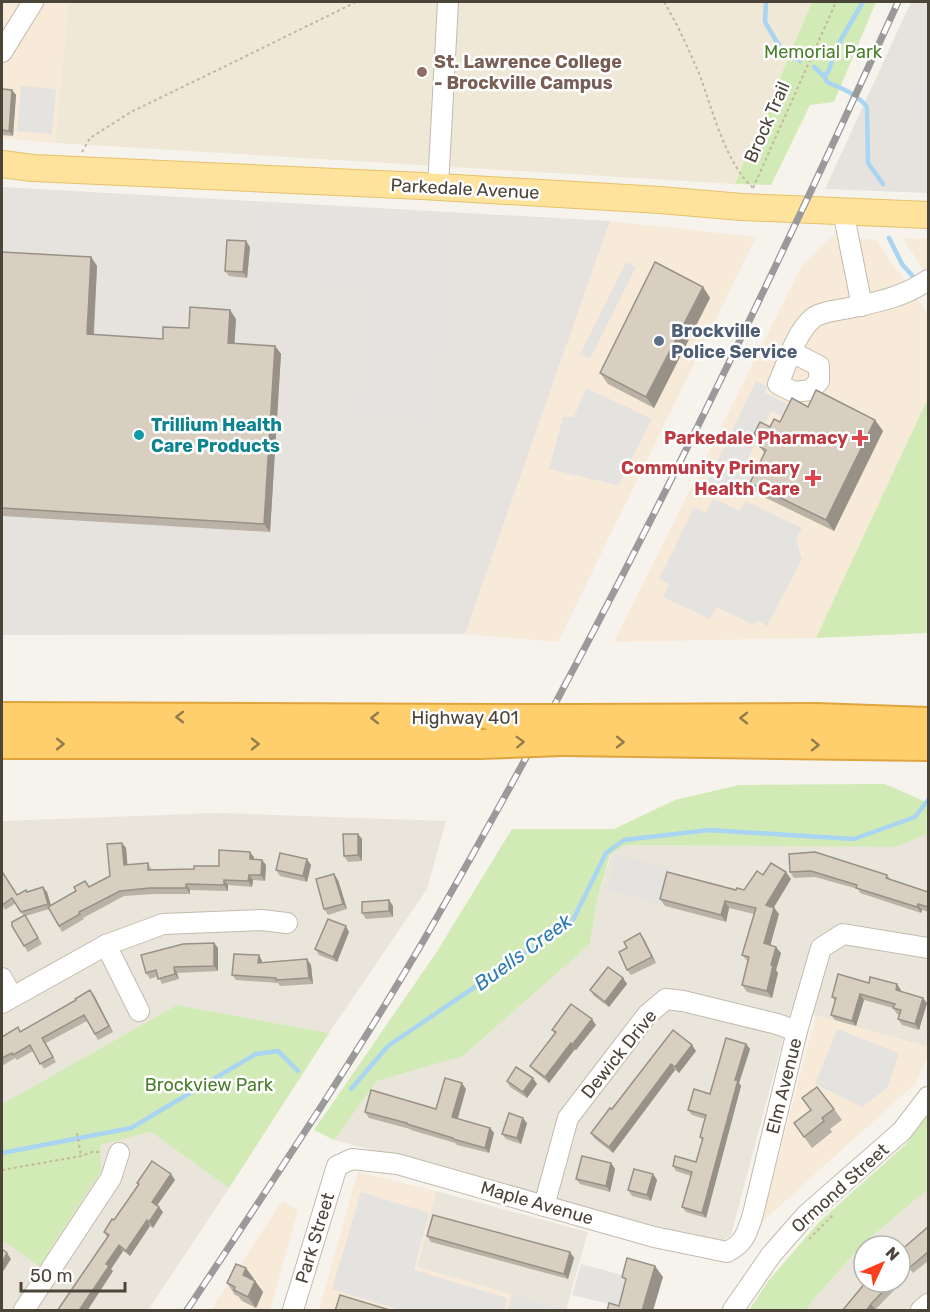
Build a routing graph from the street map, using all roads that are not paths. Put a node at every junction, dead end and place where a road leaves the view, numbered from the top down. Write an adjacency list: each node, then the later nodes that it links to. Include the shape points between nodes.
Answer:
1 (448, 2): 5 (street)
2 (24, 5): 3 (street)
3 (2, 52)
4 (2, 164): 5 (main road, Parkedale Avenue)
5 (438, 187): 6 (main road, Parkedale Avenue)
6 (843, 212): 7 (main road, Parkedale Avenue); 9 (street)
7 (928, 215)
8 (927, 281): 9 (street, via 908,292)
9 (862, 306): 10 (street, via 815,316)
10 (792, 352)
11 (2, 717): 13 (highway, Highway 401, one-way to 11, bridge, via 496,718)
12 (928, 722): 13 (highway, Highway 401, one-way to 13, via 816,718)
13 (567, 730): 14 (highway, Highway 401, one-way to 13, bridge, via 479,744); 15 (highway, Highway 401, one-way to 15)
14 (2, 744)
15 (928, 746)
16 (287, 923): 17 (street, via 261,920 163,924)
17 (106, 945): 20 (street); 21 (street)
18 (928, 948): 22 (street, Elm Avenue, via 843,934 821,948)
19 (2, 978): 20 (street)
20 (7, 1000)
21 (139, 1011)
22 (797, 1031): 26 (street, Dewick Drive, via 666,999 647,1015 568,1118); 27 (street, Elm Avenue, via 753,1214 746,1236)
23 (928, 1097): 31 (street, Ormond Street, via 896,1137 806,1215 771,1255)
24 (119, 1153): 29 (street, via 111,1178)
25 (337, 1166): 26 (street, Maple Avenue, via 352,1159 397,1164); 30 (street, Park Street)
26 (544, 1206): 27 (street, Maple Avenue, via 654,1237 727,1252)
27 (736, 1247)
28 (928, 1304): 32 (street)
29 (24, 1311)
30 (293, 1311)
31 (734, 1311)
32 (921, 1311)

